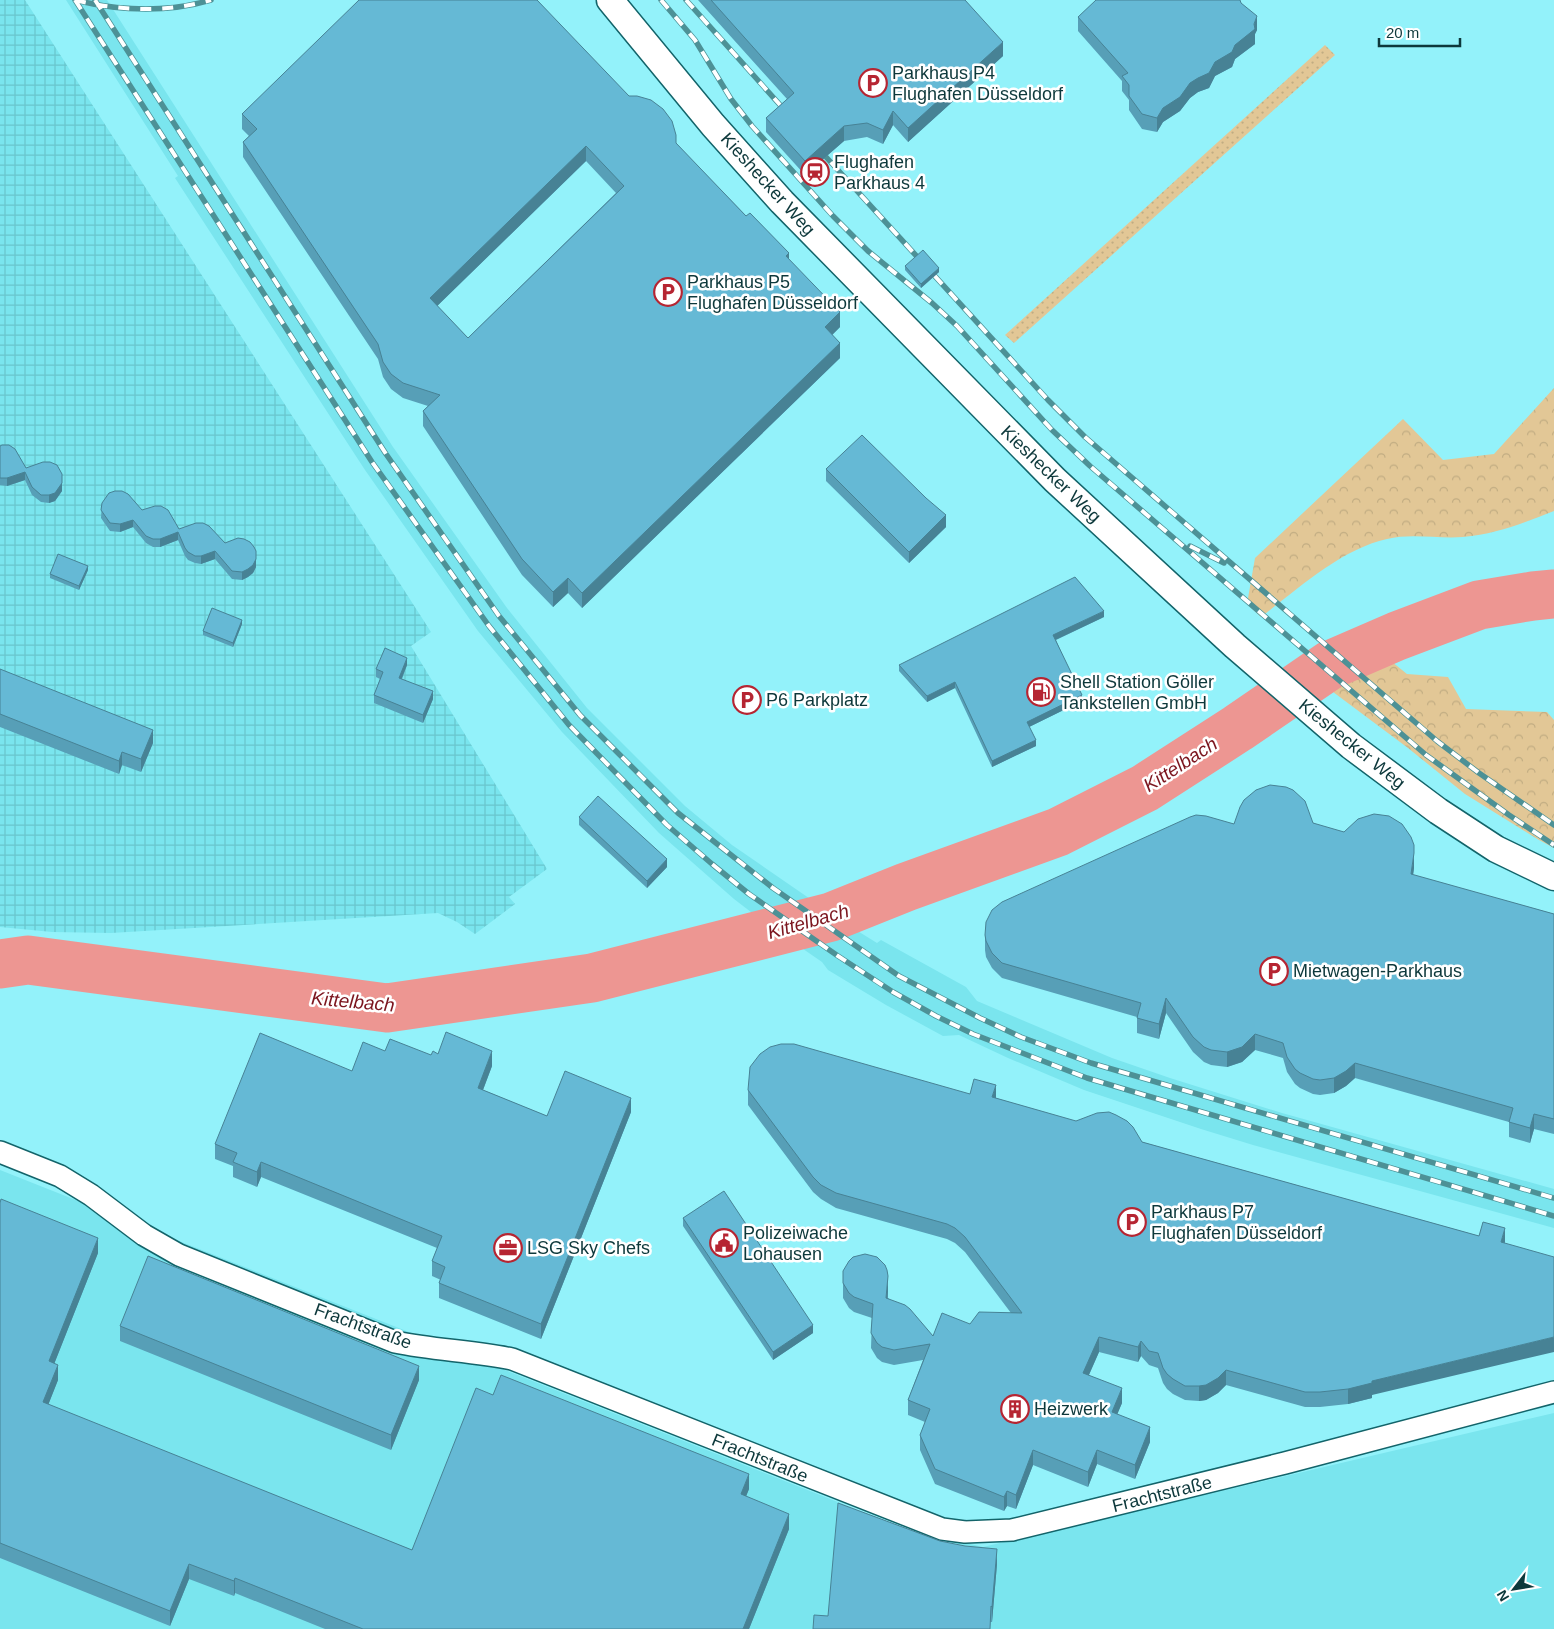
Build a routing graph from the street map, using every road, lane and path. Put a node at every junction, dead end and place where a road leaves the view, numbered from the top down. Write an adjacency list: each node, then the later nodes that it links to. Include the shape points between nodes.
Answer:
1 (610, 0): 2 (street, Kieshecker Weg, via 782,202 1055,480 1184,600 1351,746 1438,811 1496,849)
2 (1554, 877)
3 (0, 1152): 4 (street, Frachtstraße, via 60,1176 144,1235 179,1255 396,1342 512,1359 942,1529 965,1532 1012,1530 1285,1464)
4 (1554, 1392)

